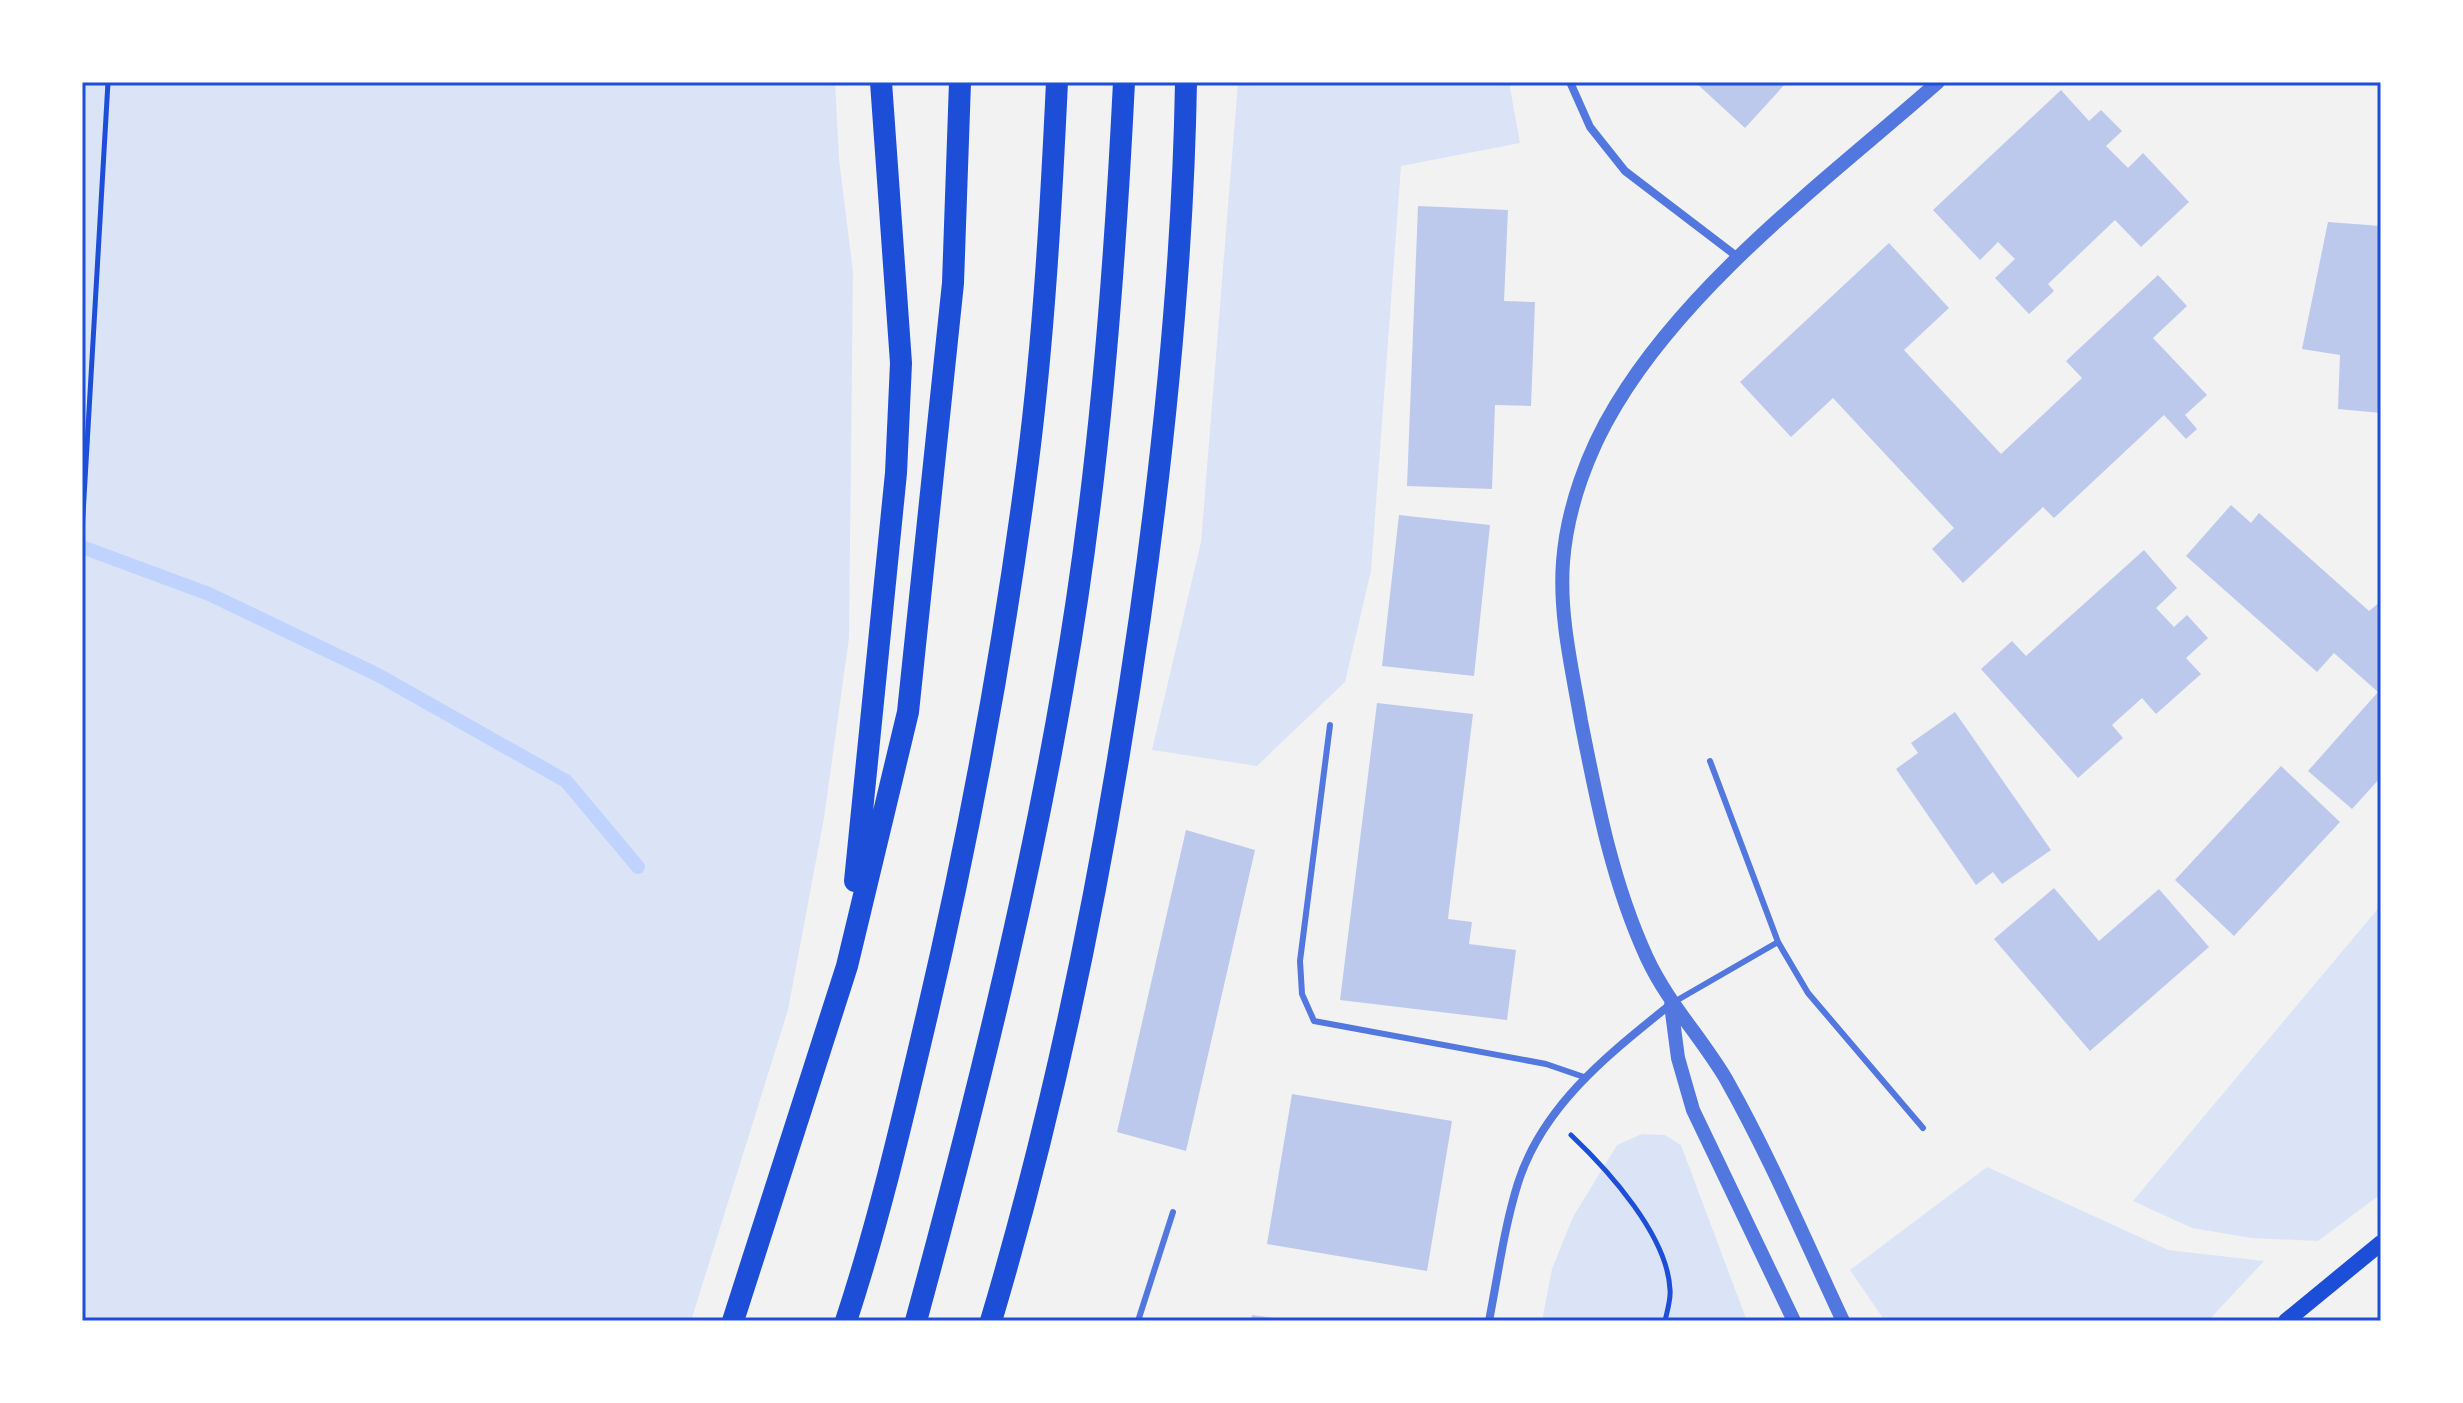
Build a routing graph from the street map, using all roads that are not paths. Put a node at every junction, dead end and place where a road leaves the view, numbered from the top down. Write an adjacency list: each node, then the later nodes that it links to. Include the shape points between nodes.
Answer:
1 (881, 82): 12 (highway, via 901,363 896,473)
2 (960, 82): 12 (highway, via 953,283 908,712)
3 (1057, 82): 19 (highway, via 1030,443 998,674 954,901)
4 (1124, 82): 20 (highway, via 1116,244 1096,451 1064,685 972,1115)
5 (1186, 82): 21 (highway, via 1162,459 1129,695 1082,967)
6 (1570, 82): 8 (street, via 1590,127 1625,171)
7 (1938, 82): 8 (street)
8 (1739, 258): 13 (street, via 1687,311 1614,407 1574,503 1563,562 1570,656 1609,852 1623,903)
9 (1330, 725): 14 (lane, via 1300,961 1302,994 1314,1021 1546,1064)
10 (1710, 761): 11 (lane)
11 (1778, 942): 13 (lane); 15 (lane, via 1808,993)
12 (847, 966): 18 (highway)
13 (1671, 1004): 14 (street); 24 (street, via 1678,1058 1693,1110); 25 (street, via 1751,1124)
14 (1584, 1077): 23 (street, via 1553,1117 1519,1180)
15 (1923, 1128)
16 (1173, 1212): 22 (lane)
17 (2381, 1243): 26 (main road)
18 (733, 1321)
19 (846, 1321)
20 (916, 1321)
21 (991, 1321)
22 (1138, 1321)
23 (1489, 1321)
24 (1794, 1321)
25 (1843, 1321)
26 (2286, 1321)

